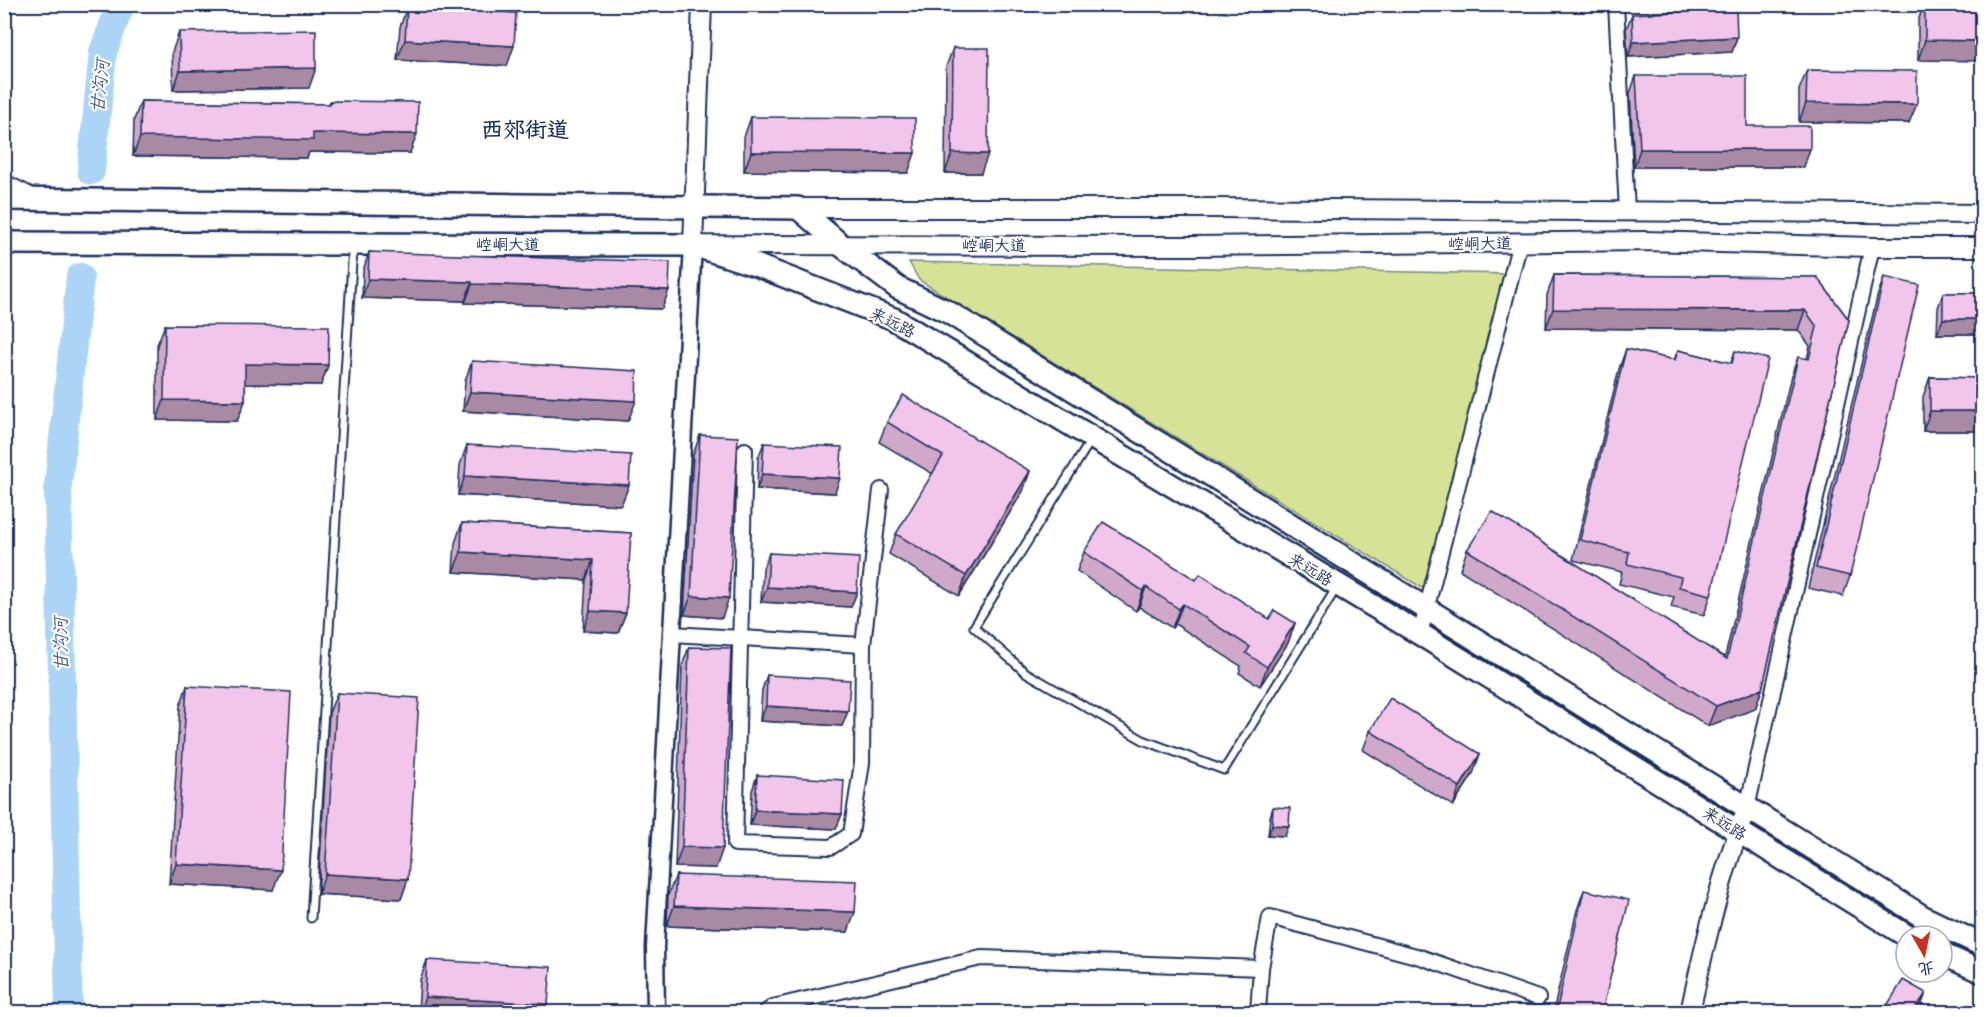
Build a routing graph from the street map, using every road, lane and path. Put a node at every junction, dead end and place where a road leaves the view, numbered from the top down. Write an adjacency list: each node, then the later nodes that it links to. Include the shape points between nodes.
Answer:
1 (702, 4): 6 (main road)
2 (1616, 4): 8 (street)
3 (4, 184): 5 (main road)
4 (4, 199): 5 (main road, 崆峒大道)
5 (36, 200): 6 (main road, 崆峒大道)
6 (695, 207): 7 (main road, 崆峒大道); 13 (main road)
7 (798, 208): 8 (main road, 崆峒大道); 14 (main road, 来远路)
8 (1627, 211): 9 (main road, 崆峒大道)
9 (1983, 214)
10 (1520, 242): 14 (main road, 崆峒大道); 15 (main road, 崆峒大道); 21 (street)
11 (4, 243): 12 (main road, 崆峒大道)
12 (353, 244): 13 (main road, 崆峒大道); 28 (lane)
13 (693, 245): 14 (main road, 崆峒大道); 17 (main road, 来远路, via 758,266 894,320); 22 (street)
14 (841, 245): 21 (main road, 来远路, via 898,288 948,312)
15 (1872, 247): 16 (main road, 崆峒大道); 26 (street)
16 (1983, 247)
17 (1093, 438): 20 (main road, 来远路); 20 (lane, via 974,627 1025,672 1143,741 1224,770)
18 (745, 450): 24 (street)
19 (881, 490): 25 (street)
20 (1338, 585): 23 (main road, 来远路)
21 (1426, 609): 23 (street); 26 (main road, 来远路)
22 (672, 634): 24 (street); 35 (street, via 655,947)
23 (1420, 634): 27 (main road, 来远路)
24 (740, 639): 25 (street); 25 (street, via 735,844 831,847 851,834 862,763)
25 (863, 645)
26 (1747, 808): 27 (main road); 30 (main road, 来远路, via 1925,918)
27 (1738, 831): 29 (main road, 来远路); 38 (main road, via 1709,926)
28 (311, 918)
29 (1894, 928)
30 (1983, 945)
31 (1954, 959): 33 (main road)
32 (1261, 968): 34 (street, via 1270,917 1420,957); 36 (street, via 981,958 773,1006); 37 (street)
33 (1983, 972)
34 (1538, 998)
35 (656, 1012)
36 (766, 1012)
37 (1258, 1012)
38 (1690, 1012)

